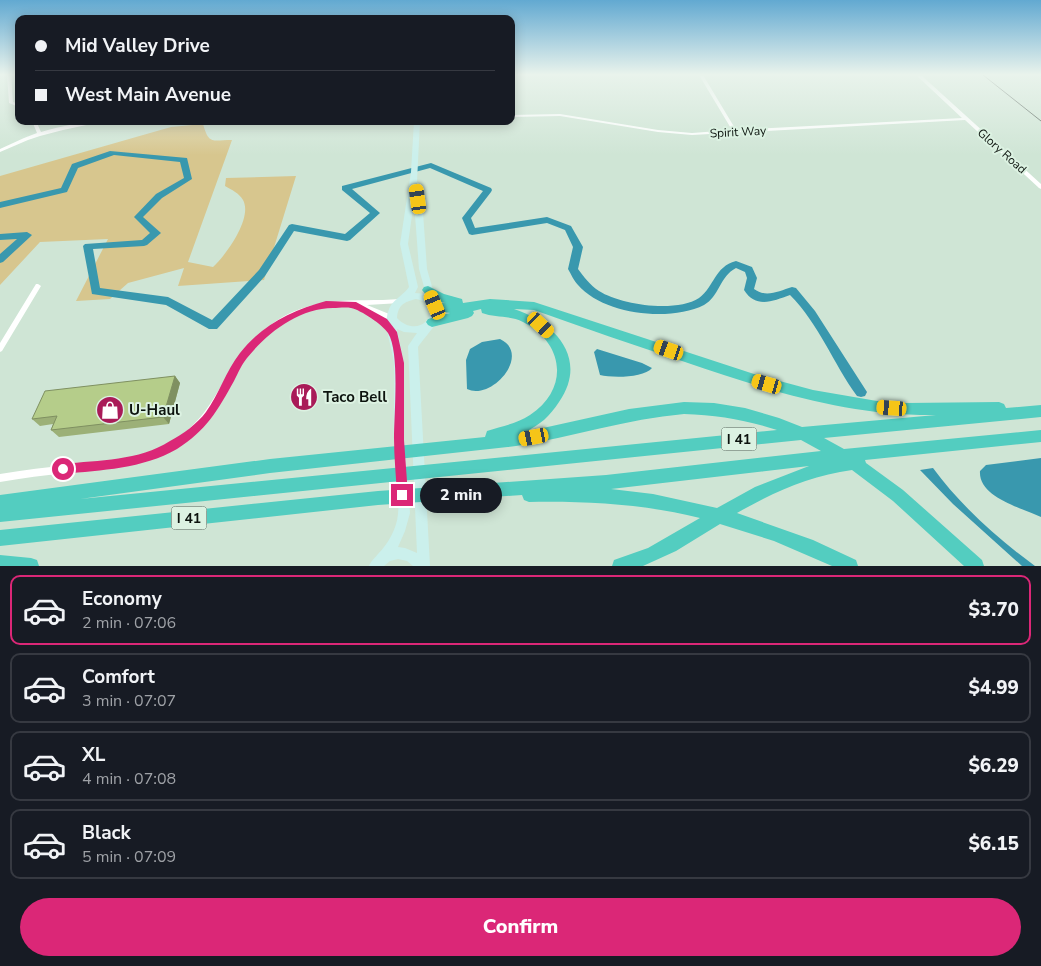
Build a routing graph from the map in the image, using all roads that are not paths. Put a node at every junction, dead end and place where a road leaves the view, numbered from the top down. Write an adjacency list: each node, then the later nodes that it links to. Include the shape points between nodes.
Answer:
1 (717, 101): 8 (street)
2 (947, 101): 4 (street, Glory Road)
3 (515, 116): 8 (street, Spirit Way, via 560,115 681,134)
4 (966, 119): 8 (street, Spirit Way); 12 (street, Glory Road)
5 (36, 125): 9 (street)
6 (74, 125): 9 (street)
7 (417, 125): 11 (main road)
8 (735, 132)
9 (39, 134): 10 (street)
10 (0, 151)
11 (415, 172): 14 (main road, via 423,269); 15 (main road, via 404,244 414,287)
12 (1041, 187)
13 (38, 286): 22 (street)
14 (428, 290): 16 (highway, via 451,302 490,300); 18 (main road)
15 (403, 300): 17 (street); 18 (main road, via 420,296); 19 (main road, via 393,309)
16 (507, 303): 18 (highway, via 456,309); 23 (highway, via 549,310 754,380 814,396 906,409)
17 (355, 305): 19 (street); 21 (street, via 384,322); 28 (street, via 317,306 275,325 243,356 212,412 195,430 156,454 132,461)
18 (435, 306): 20 (main road, via 435,317)
19 (392, 319): 20 (main road, via 406,330); 21 (main road)
20 (430, 324): 26 (highway, via 483,310 517,314 541,325 551,335 560,352 564,370 553,402 532,422 504,434); 36 (main road, via 413,346)
21 (393, 332): 33 (main road, via 399,363 399,440 404,513 399,534)
22 (0, 349)
23 (1041, 406)
24 (1041, 411): 31 (highway, I 41)
25 (1041, 436): 27 (highway, I 41)
26 (436, 447): 30 (highway); 39 (highway, via 519,440 652,409 706,407 747,414 786,426 847,457 887,485)
27 (924, 449): 29 (highway, I 41, via 606,482); 37 (highway, via 834,466 783,482 747,499 676,543)
28 (0, 478)
29 (440, 494): 32 (highway, I 41); 38 (highway, via 472,498 561,493 625,496 751,526 800,543)
30 (0, 503)
31 (0, 514)
32 (0, 538)
33 (379, 562): 36 (main road, via 400,553 415,558)
34 (0, 563): 35 (highway)
35 (31, 566)
36 (422, 566)
37 (620, 566)
38 (850, 566)
39 (976, 566)

